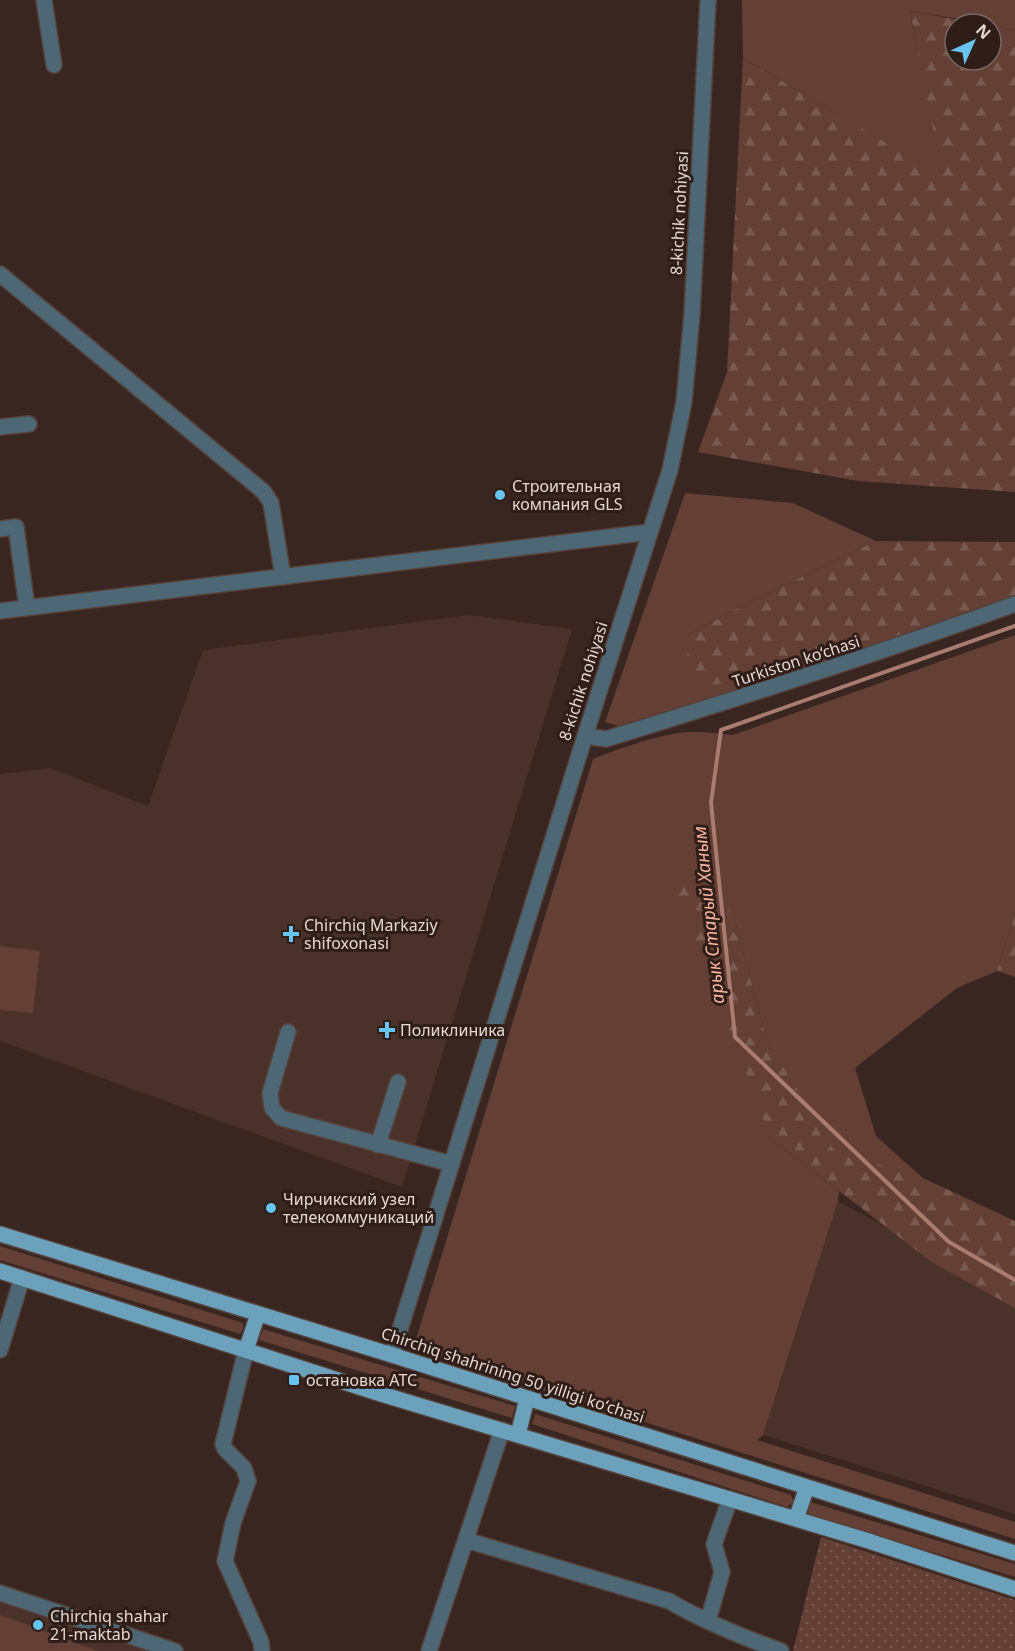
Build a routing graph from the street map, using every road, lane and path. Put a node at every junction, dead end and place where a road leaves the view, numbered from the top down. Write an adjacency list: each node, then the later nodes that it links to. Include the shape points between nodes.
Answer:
1 (44, 0): 3 (street)
2 (708, 0): 8 (street, 8-kichik nohiyasi, via 684,402 670,470)
3 (54, 65)
4 (0, 274): 9 (street, via 264,492 271,503)
5 (29, 424): 6 (street)
6 (0, 427)
7 (0, 529): 11 (street, via 16,527)
8 (650, 532): 9 (street); 13 (street, 8-kichik nohiyasi)
9 (283, 577): 11 (street)
10 (1015, 604): 13 (street, Turkiston ko‘chasi, via 728,702 606,739)
11 (27, 608): 12 (street)
12 (0, 611)
13 (585, 736): 17 (street, 8-kichik nohiyasi)
14 (288, 1032): 16 (street, via 270,1093 272,1108 281,1118)
15 (398, 1082): 16 (street)
16 (378, 1145): 17 (street)
17 (452, 1164): 24 (street, 8-kichik nohiyasi)
18 (0, 1234): 21 (main road, Chirchiq shahrining 50 yilligi koʻchasi)
19 (0, 1271): 20 (main road)
20 (22, 1278): 22 (street); 23 (main road)
21 (258, 1314): 23 (main road); 24 (main road, Chirchiq shahrining 50 yilligi koʻchasi)
22 (0, 1350)
23 (246, 1350): 26 (main road); 37 (street, via 223,1444 244,1468 248,1481 225,1561)
24 (393, 1355): 25 (main road, Chirchiq shahrining 50 yilligi koʻchasi)
25 (527, 1398): 27 (main road); 28 (main road, Chirchiq shahrining 50 yilligi koʻchasi)
26 (502, 1430): 27 (main road); 31 (street)
27 (518, 1435): 29 (main road)
28 (807, 1487): 30 (main road); 32 (main road, Chirchiq shahrining 50 yilligi koʻchasi)
29 (730, 1499): 30 (main road); 35 (street, via 714,1544 722,1572)
30 (796, 1519): 33 (main road)
31 (466, 1539): 35 (street, via 669,1601); 38 (street)
32 (1015, 1553)
33 (1015, 1589)
34 (0, 1593): 36 (street)
35 (708, 1621): 39 (street)
36 (175, 1651)
37 (262, 1651)
38 (429, 1651)
39 (781, 1651)

